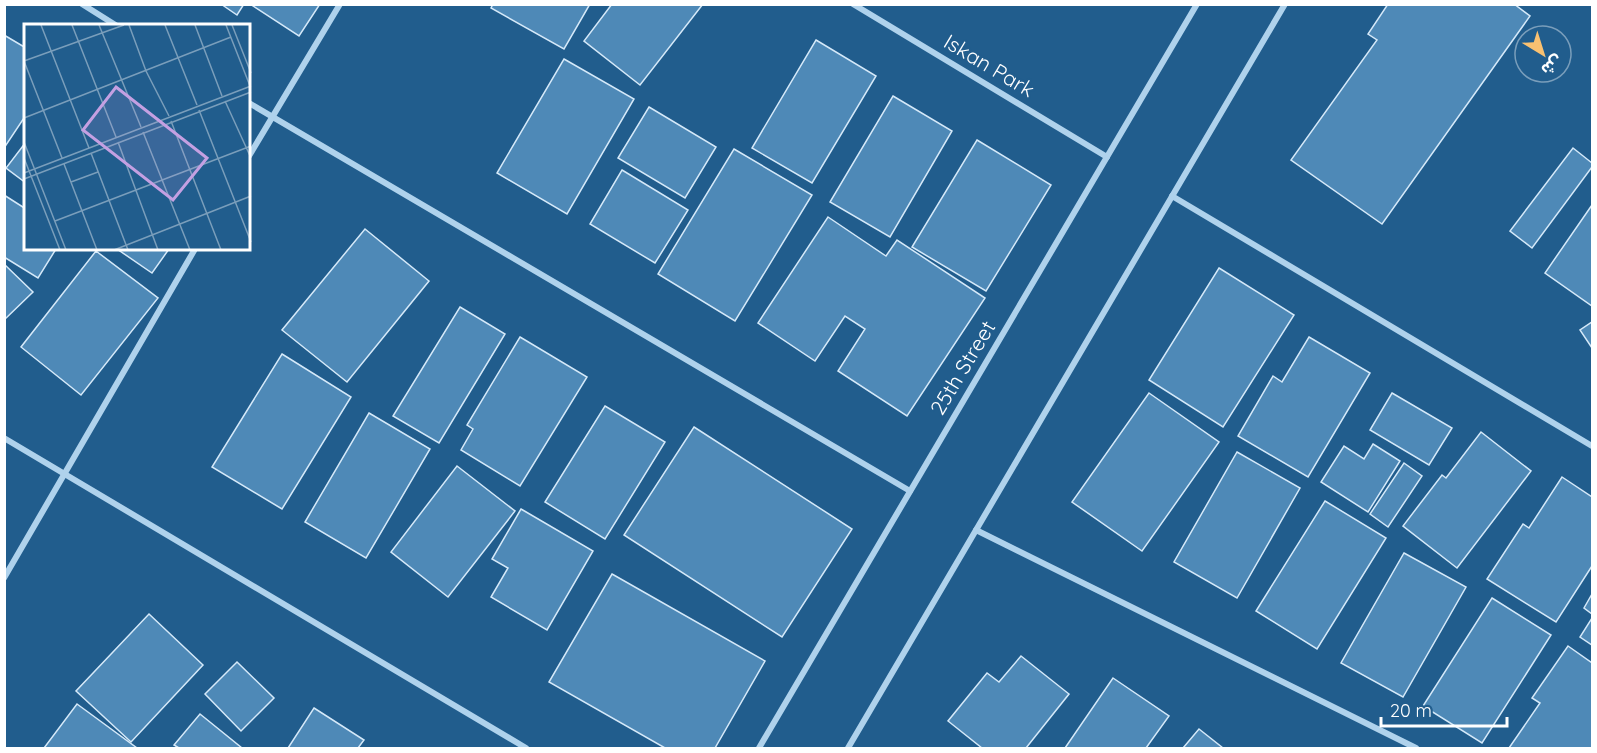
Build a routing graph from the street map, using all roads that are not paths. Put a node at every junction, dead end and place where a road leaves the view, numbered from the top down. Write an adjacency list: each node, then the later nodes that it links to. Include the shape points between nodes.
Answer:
1 (82, 4): 6 (street)
2 (340, 4): 8 (street)
3 (853, 4): 10 (street, Iskan Park)
4 (1197, 4): 10 (street, 25th Street)
5 (1285, 4): 11 (street)
6 (114, 24)
7 (250, 104): 8 (street)
8 (272, 116): 9 (street); 16 (street)
9 (250, 154)
10 (1107, 157): 16 (street, 25th Street)
11 (1172, 196): 14 (street); 17 (street)
12 (194, 250): 15 (street)
13 (4, 438): 15 (street)
14 (1593, 446)
15 (65, 474): 18 (street); 19 (street)
16 (910, 490): 20 (street, 25th Street)
17 (976, 530): 21 (street); 22 (street)
18 (4, 579)
19 (526, 748)
20 (759, 748)
21 (848, 748)
22 (1416, 748)

